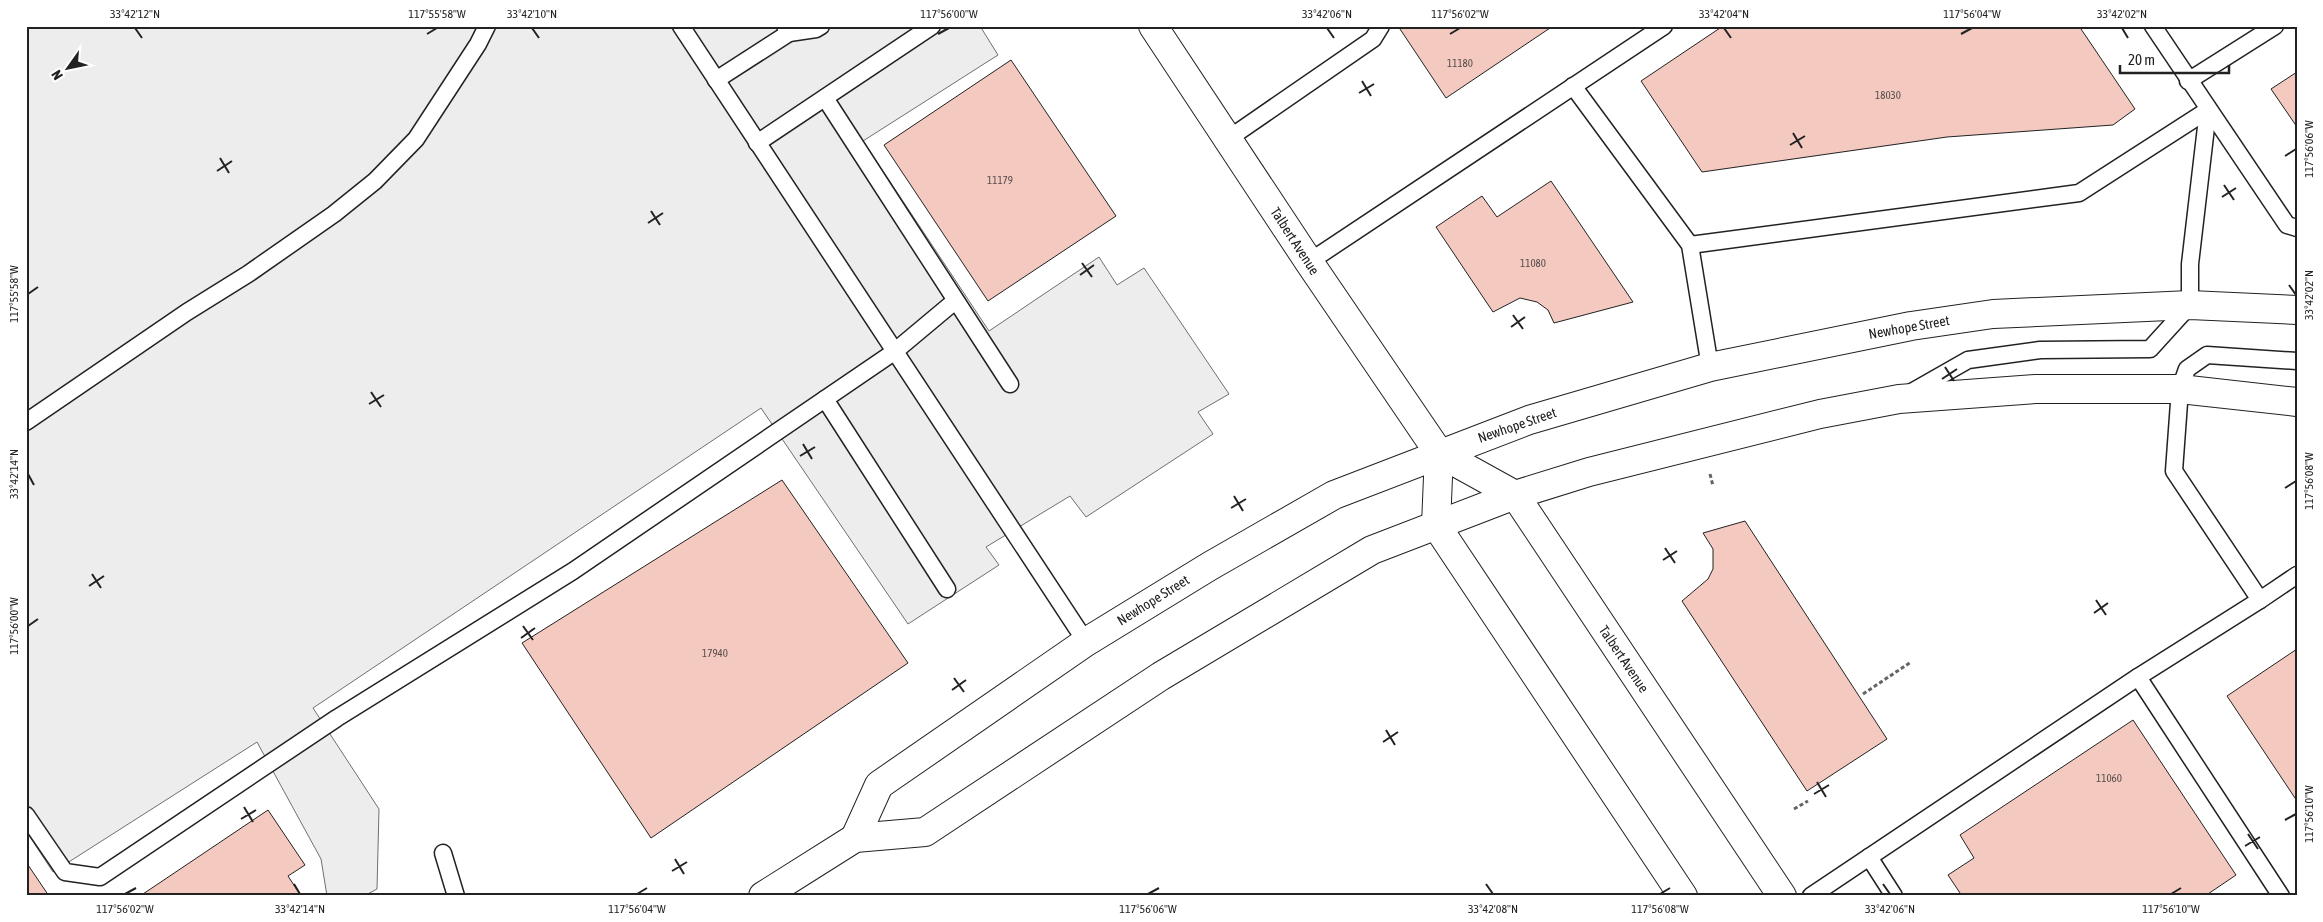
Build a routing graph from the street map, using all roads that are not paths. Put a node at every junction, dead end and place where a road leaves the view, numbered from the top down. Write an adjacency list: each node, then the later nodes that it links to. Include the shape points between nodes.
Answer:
1 (487, 26): 32 (lane, via 416,139 376,181 248,274)
2 (681, 26): 11 (lane)
3 (821, 26): 10 (lane)
4 (932, 26): 14 (lane)
5 (1381, 26): 16 (lane, via 1373,39)
6 (1664, 26): 13 (lane)
7 (2153, 26): 12 (lane)
8 (2275, 26): 12 (lane)
9 (1155, 27): 16 (street, Talbert Avenue)
10 (787, 30): 11 (lane)
11 (716, 80): 17 (lane)
12 (2188, 81): 15 (lane)
13 (1572, 86): 19 (lane); 20 (lane)
14 (825, 98): 17 (lane); 21 (lane)
15 (2208, 110): 18 (lane, via 2287,225); 19 (lane, via 2079,192); 22 (lane, via 2190,264)
16 (1228, 139): 20 (street, Talbert Avenue)
17 (757, 143): 24 (lane)
18 (2297, 228)
19 (1690, 245): 26 (lane)
20 (1308, 262): 33 (street, Talbert Avenue)
21 (955, 301): 24 (lane); 27 (lane)
22 (2190, 306): 23 (street, Newhope Street); 26 (street, Newhope Street, via 1992,314 1911,326); 30 (lane, via 2150,349 2040,350 1968,360)
23 (2297, 310)
24 (894, 352): 29 (lane); 39 (lane)
25 (2297, 361): 28 (lane, via 2207,355 2187,369)
26 (1710, 367): 33 (street, Newhope Street, via 1544,415)
27 (1010, 384)
28 (2180, 389): 30 (street, via 2036,389); 31 (street); 38 (lane, via 2174,471)
29 (825, 400): 37 (lane); 41 (lane, via 573,571 337,718 100,877 65,872)
30 (1899, 400): 34 (street, via 1820,414 1589,472)
31 (2297, 402)
32 (26, 422)
33 (1439, 454): 34 (street, Talbert Avenue); 35 (street); 39 (street, Newhope Street, via 1334,495)
34 (1515, 495): 35 (street); 48 (street, Talbert Avenue)
35 (1436, 525): 42 (street, via 1372,550 1160,676 925,832); 47 (street)
36 (2297, 575): 38 (lane)
37 (947, 589)
38 (2260, 600): 40 (lane)
39 (1086, 642): 42 (street, Newhope Street, via 879,785)
40 (2138, 677): 44 (lane); 51 (lane)
41 (26, 815)
42 (855, 838): 46 (street)
43 (443, 853): 45 (lane)
44 (1869, 857): 49 (lane); 50 (lane)
45 (456, 896)
46 (763, 896)
47 (1683, 896)
48 (1782, 896)
49 (1811, 896)
50 (1894, 896)
51 (2281, 896)

